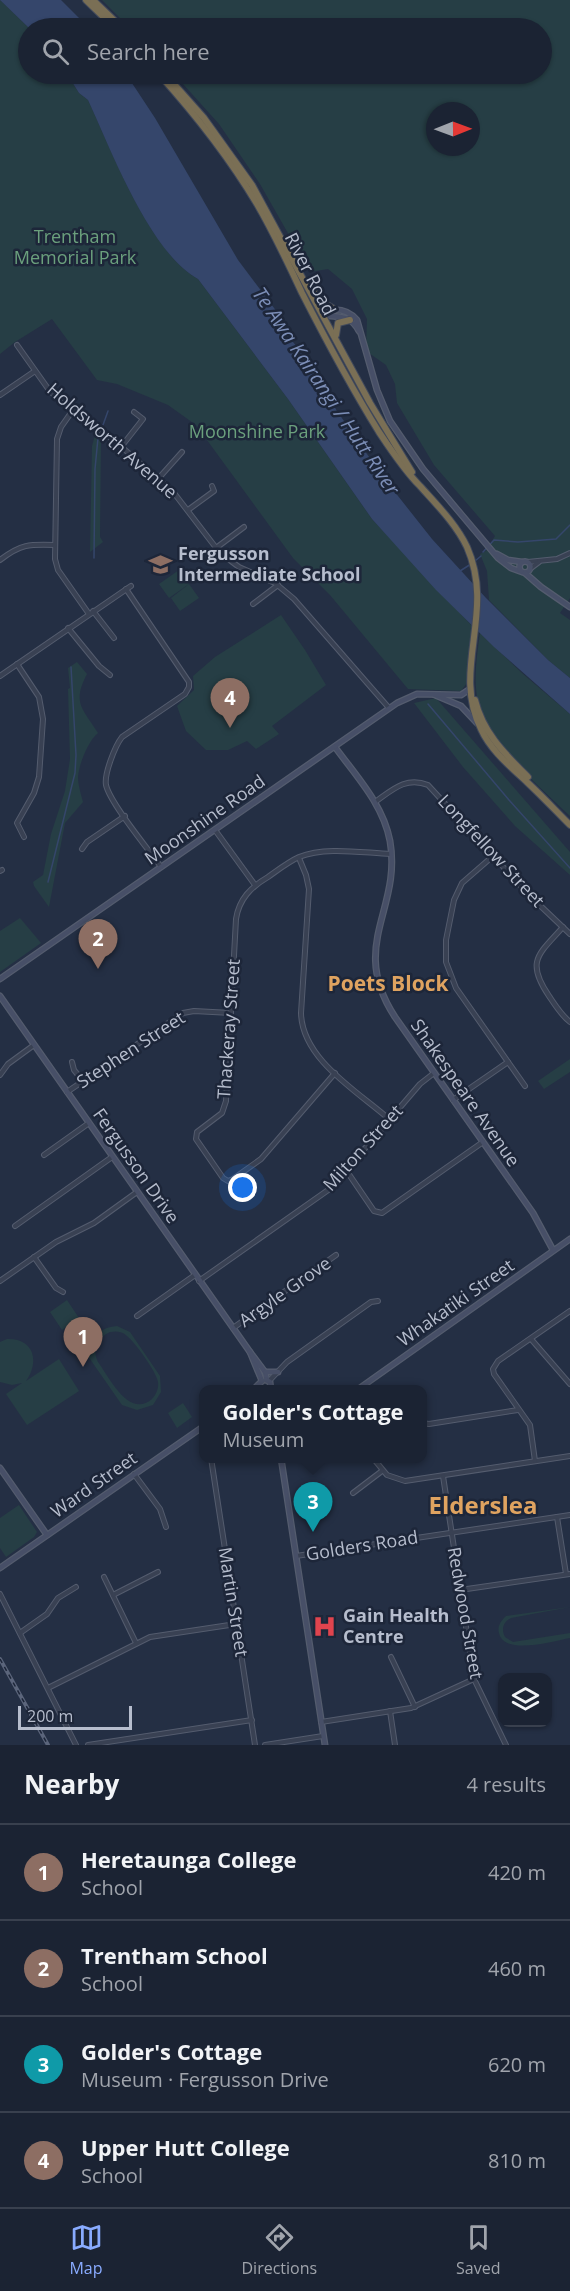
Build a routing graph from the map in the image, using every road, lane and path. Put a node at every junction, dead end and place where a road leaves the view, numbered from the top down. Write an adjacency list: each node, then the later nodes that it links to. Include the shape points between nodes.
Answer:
1 (86, 0): 3 (highway)
2 (93, 0): 4 (highway)
3 (105, 18)
4 (112, 18)
5 (167, 84): 8 (highway, River Road, via 218,145)
6 (173, 84): 7 (highway, River Road, via 228,150)
7 (275, 224): 9 (highway, via 319,299); 10 (highway, River Road)
8 (279, 244): 10 (highway, via 316,310); 17 (highway, River Road)
9 (334, 309): 10 (street); 12 (street, via 354,317)
10 (323, 315): 11 (street, via 342,316); 13 (highway, River Road); 17 (highway, via 323,324)
11 (350, 321): 12 (street); 13 (highway, via 338,323)
12 (362, 336): 29 (street, via 390,421 423,469)
13 (337, 342): 24 (highway, River Road, via 384,429)
14 (17, 345): 15 (street, Holdsworth Avenue)
15 (35, 371): 16 (street); 18 (street, Holdsworth Avenue, via 49,390)
16 (0, 395)
17 (360, 398): 24 (highway, River Road, via 387,443)
18 (73, 410): 20 (street, Holdsworth Avenue); 27 (street, via 57,439)
19 (134, 412): 20 (street, via 143,419)
20 (121, 447): 22 (street, Holdsworth Avenue)
21 (182, 452): 22 (street)
22 (158, 479): 25 (street, Holdsworth Avenue)
23 (212, 486): 25 (street, via 214,491)
24 (426, 493): 45 (highway, River Road, via 469,552 478,593)
25 (188, 510): 28 (street, Holdsworth Avenue)
26 (244, 527): 28 (street)
27 (55, 545): 31 (street, via 27,544); 42 (street, via 58,570)
28 (216, 548): 37 (street, Holdsworth Avenue, via 239,567)
29 (493, 552): 33 (street, via 508,560); 35 (street, via 507,566)
30 (570, 553): 32 (street)
31 (0, 560)
32 (543, 561): 33 (street); 34 (street)
33 (525, 562): 34 (street); 35 (street, via 519,567)
34 (531, 569): 35 (street); 36 (street)
35 (523, 572): 36 (street)
36 (536, 582): 41 (street)
37 (278, 585): 40 (street); 51 (street, Holdsworth Avenue)
38 (131, 586): 39 (street)
39 (126, 589): 42 (street); 55 (street, via 189,687 185,694 123,737 116,747 106,782)
40 (253, 604)
41 (570, 607)
42 (91, 612): 43 (street); 44 (street)
43 (68, 628): 46 (street); 47 (street)
44 (114, 638)
45 (473, 655): 49 (highway, River Road); 56 (highway, River Road, via 476,704 490,736)
46 (17, 664): 48 (street); 58 (street, via 42,709 39,777 17,823)
47 (110, 675)
48 (0, 676)
49 (470, 689): 50 (street, Moonshine Road, via 461,695); 52 (highway, River Road)
50 (429, 694): 51 (street, Moonshine Road, via 409,696); 52 (street, via 461,706)
51 (389, 708): 53 (street, Moonshine Road)
52 (479, 726): 56 (highway, River Road, via 495,750)
53 (335, 747): 54 (street, Shakespeare Avenue); 57 (street, Moonshine Road)
54 (375, 802): 60 (street, Shakespeare Avenue, via 387,830); 61 (street, Longfellow Street, via 405,783 428,785)
55 (124, 816): 59 (street); 63 (street)
56 (570, 823)
57 (215, 830): 63 (street, Moonshine Road); 64 (street)
58 (24, 837)
59 (82, 849)
60 (391, 854): 62 (street, Thackeray Street, via 333,852); 75 (street, Shakespeare Avenue, via 391,872 376,939 376,975 386,1004)
61 (493, 856): 65 (street, Longfellow Street); 73 (street, via 462,883 454,900 446,962 456,988)
62 (299, 858): 64 (street, Thackeray Street); 74 (street, via 309,889 302,1022 316,1056)
63 (161, 867): 67 (street, Moonshine Road)
64 (255, 885): 69 (street, Thackeray Street, via 244,897 237,914)
65 (563, 927): 66 (street, Longfellow Street); 70 (street, via 540,953 536,969 539,982)
66 (570, 934)
67 (0, 979)
68 (0, 996): 71 (street, Fergusson Drive)
69 (231, 1012): 74 (street, Thackeray Street, via 225,1107 195,1137 225,1180 233,1179 261,1159); 77 (street, Stephen Street, via 183,1013)
70 (570, 1022)
71 (34, 1045): 76 (street); 79 (street, Fergusson Drive)
72 (72, 1062): 77 (street)
73 (508, 1062): 78 (street); 80 (street)
74 (335, 1073): 81 (street)
75 (434, 1073): 80 (street, Shakespeare Avenue); 81 (street, Milton Street)
76 (0, 1075)
77 (82, 1081): 79 (street, Stephen Street)
78 (525, 1086)
79 (68, 1092): 82 (street, Fergusson Drive)
80 (453, 1100): 83 (street, Shakespeare Avenue)
81 (389, 1119): 86 (street, Milton Street)
82 (89, 1123): 84 (street); 85 (street, Fergusson Drive)
83 (483, 1142): 86 (street, via 382,1213 374,1211); 90 (street, Shakespeare Avenue, via 540,1224)
84 (44, 1155)
85 (112, 1156): 87 (street, Fergusson Drive); 88 (street)
86 (346, 1170): 95 (street, Milton Street, via 331,1188)
87 (137, 1192): 92 (street); 93 (street, Fergusson Drive)
88 (15, 1226)
89 (570, 1239): 90 (street, Whakatiki Street)
90 (553, 1250): 110 (street, Whakatiki Street)
91 (336, 1255): 100 (street, Argyle Grove)
92 (34, 1257): 94 (street); 96 (street)
93 (195, 1275): 95 (street, Fergusson Drive); 99 (street)
94 (0, 1281)
95 (200, 1281): 100 (street, Fergusson Drive)
96 (63, 1292)
97 (378, 1301): 104 (street, via 370,1302)
98 (570, 1311): 101 (street)
99 (136, 1316)
100 (233, 1328): 102 (street, Fergusson Drive)
101 (531, 1339): 106 (street); 111 (street, via 498,1361 493,1369)
102 (250, 1352): 103 (street, Fergusson Drive); 105 (street, Fergusson Drive)
103 (265, 1372): 104 (street); 105 (street, Fergusson Drive)
104 (278, 1372): 105 (street)
105 (265, 1381): 107 (street); 108 (street); 109 (street)
106 (570, 1384)
107 (259, 1385)
108 (266, 1385)
109 (266, 1385)
110 (363, 1385)
111 (518, 1410): 112 (street); 115 (street, via 530,1425)
112 (427, 1424)
113 (199, 1429): 121 (street, Ward Street)
114 (570, 1456): 115 (street)
115 (535, 1461): 122 (street)
116 (212, 1463): 138 (street, Martin Street)
117 (282, 1463): 129 (street)
118 (376, 1463): 120 (street)
119 (0, 1468): 128 (street)
120 (382, 1471): 122 (street, via 405,1481); 123 (street)
121 (134, 1474): 126 (street, via 163,1516); 128 (street, Ward Street)
122 (443, 1476): 127 (street, Redwood Street)
123 (353, 1493)
124 (570, 1515): 125 (street, Golders Road)
125 (557, 1517): 127 (street, Golders Road); 132 (street)
126 (166, 1527)
127 (451, 1533): 129 (street, Golders Road); 135 (street, Redwood Street)
128 (47, 1535): 130 (street, Ward Street)
129 (296, 1556): 147 (street)
130 (0, 1568)
131 (158, 1572): 137 (street)
132 (568, 1574): 135 (street)
133 (104, 1577): 137 (street)
134 (76, 1587): 139 (street)
135 (460, 1590): 142 (street, Redwood Street)
136 (0, 1594): 139 (street)
137 (112, 1595): 140 (street)
138 (236, 1624): 140 (street, via 150,1637); 146 (street, Martin Street)
139 (20, 1633): 143 (street)
140 (136, 1643): 143 (street)
141 (391, 1657): 144 (street)
142 (474, 1679): 144 (street); 155 (street, Redwood Street)
143 (48, 1688): 149 (street)
144 (415, 1707): 145 (street)
145 (390, 1711): 147 (street); 154 (street)
146 (252, 1720): 150 (street); 151 (street, Martin Street)
147 (321, 1722): 148 (street)
148 (323, 1736): 152 (street); 153 (street)
149 (76, 1745)
150 (88, 1745)
151 (255, 1745)
152 (266, 1745)
153 (325, 1745)
154 (395, 1745)
155 (506, 1745)

